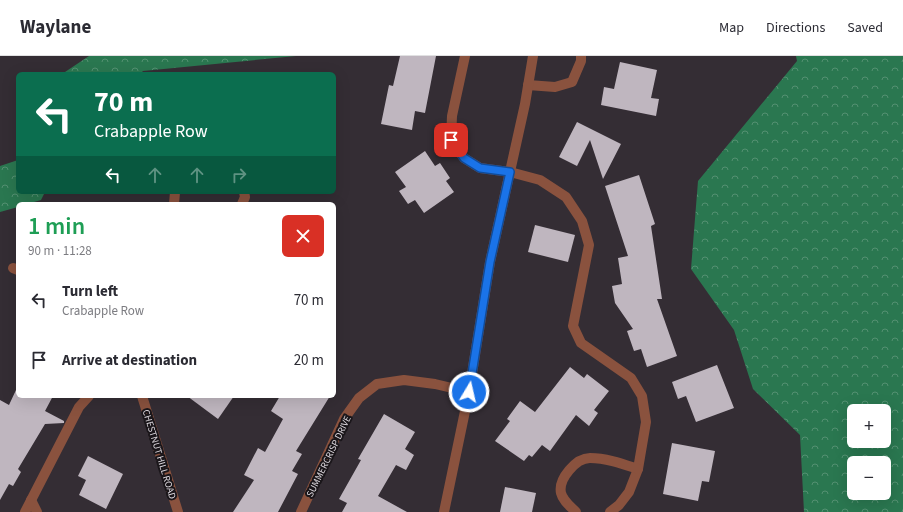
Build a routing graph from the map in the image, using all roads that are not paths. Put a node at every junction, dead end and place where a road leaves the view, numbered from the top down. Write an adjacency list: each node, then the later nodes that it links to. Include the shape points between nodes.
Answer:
1 (465, 56): 5 (street, via 452,116 451,140 464,158 480,168)
2 (533, 56): 4 (street)
3 (581, 56): 4 (street, via 572,82 555,87)
4 (528, 85): 5 (street)
5 (510, 172): 6 (street, via 490,262); 9 (street, via 540,180 566,197 582,221 589,245 573,326 581,343 631,378 642,396 646,422)
6 (469, 392): 14 (street, SUMMERCRISP DRIVE, via 404,380 377,384 359,398 344,419); 15 (street)
7 (87, 398): 10 (street, via 79,407)
8 (143, 398): 13 (street, CHESTNUT HILL ROAD)
9 (638, 469): 16 (street, via 609,460 581,460 562,480 561,492 564,500); 17 (street, via 629,492)
10 (31, 500): 11 (street); 12 (street)
11 (25, 512)
12 (37, 512)
13 (178, 512)
14 (301, 512)
15 (444, 512)
16 (576, 512)
17 (610, 512)

